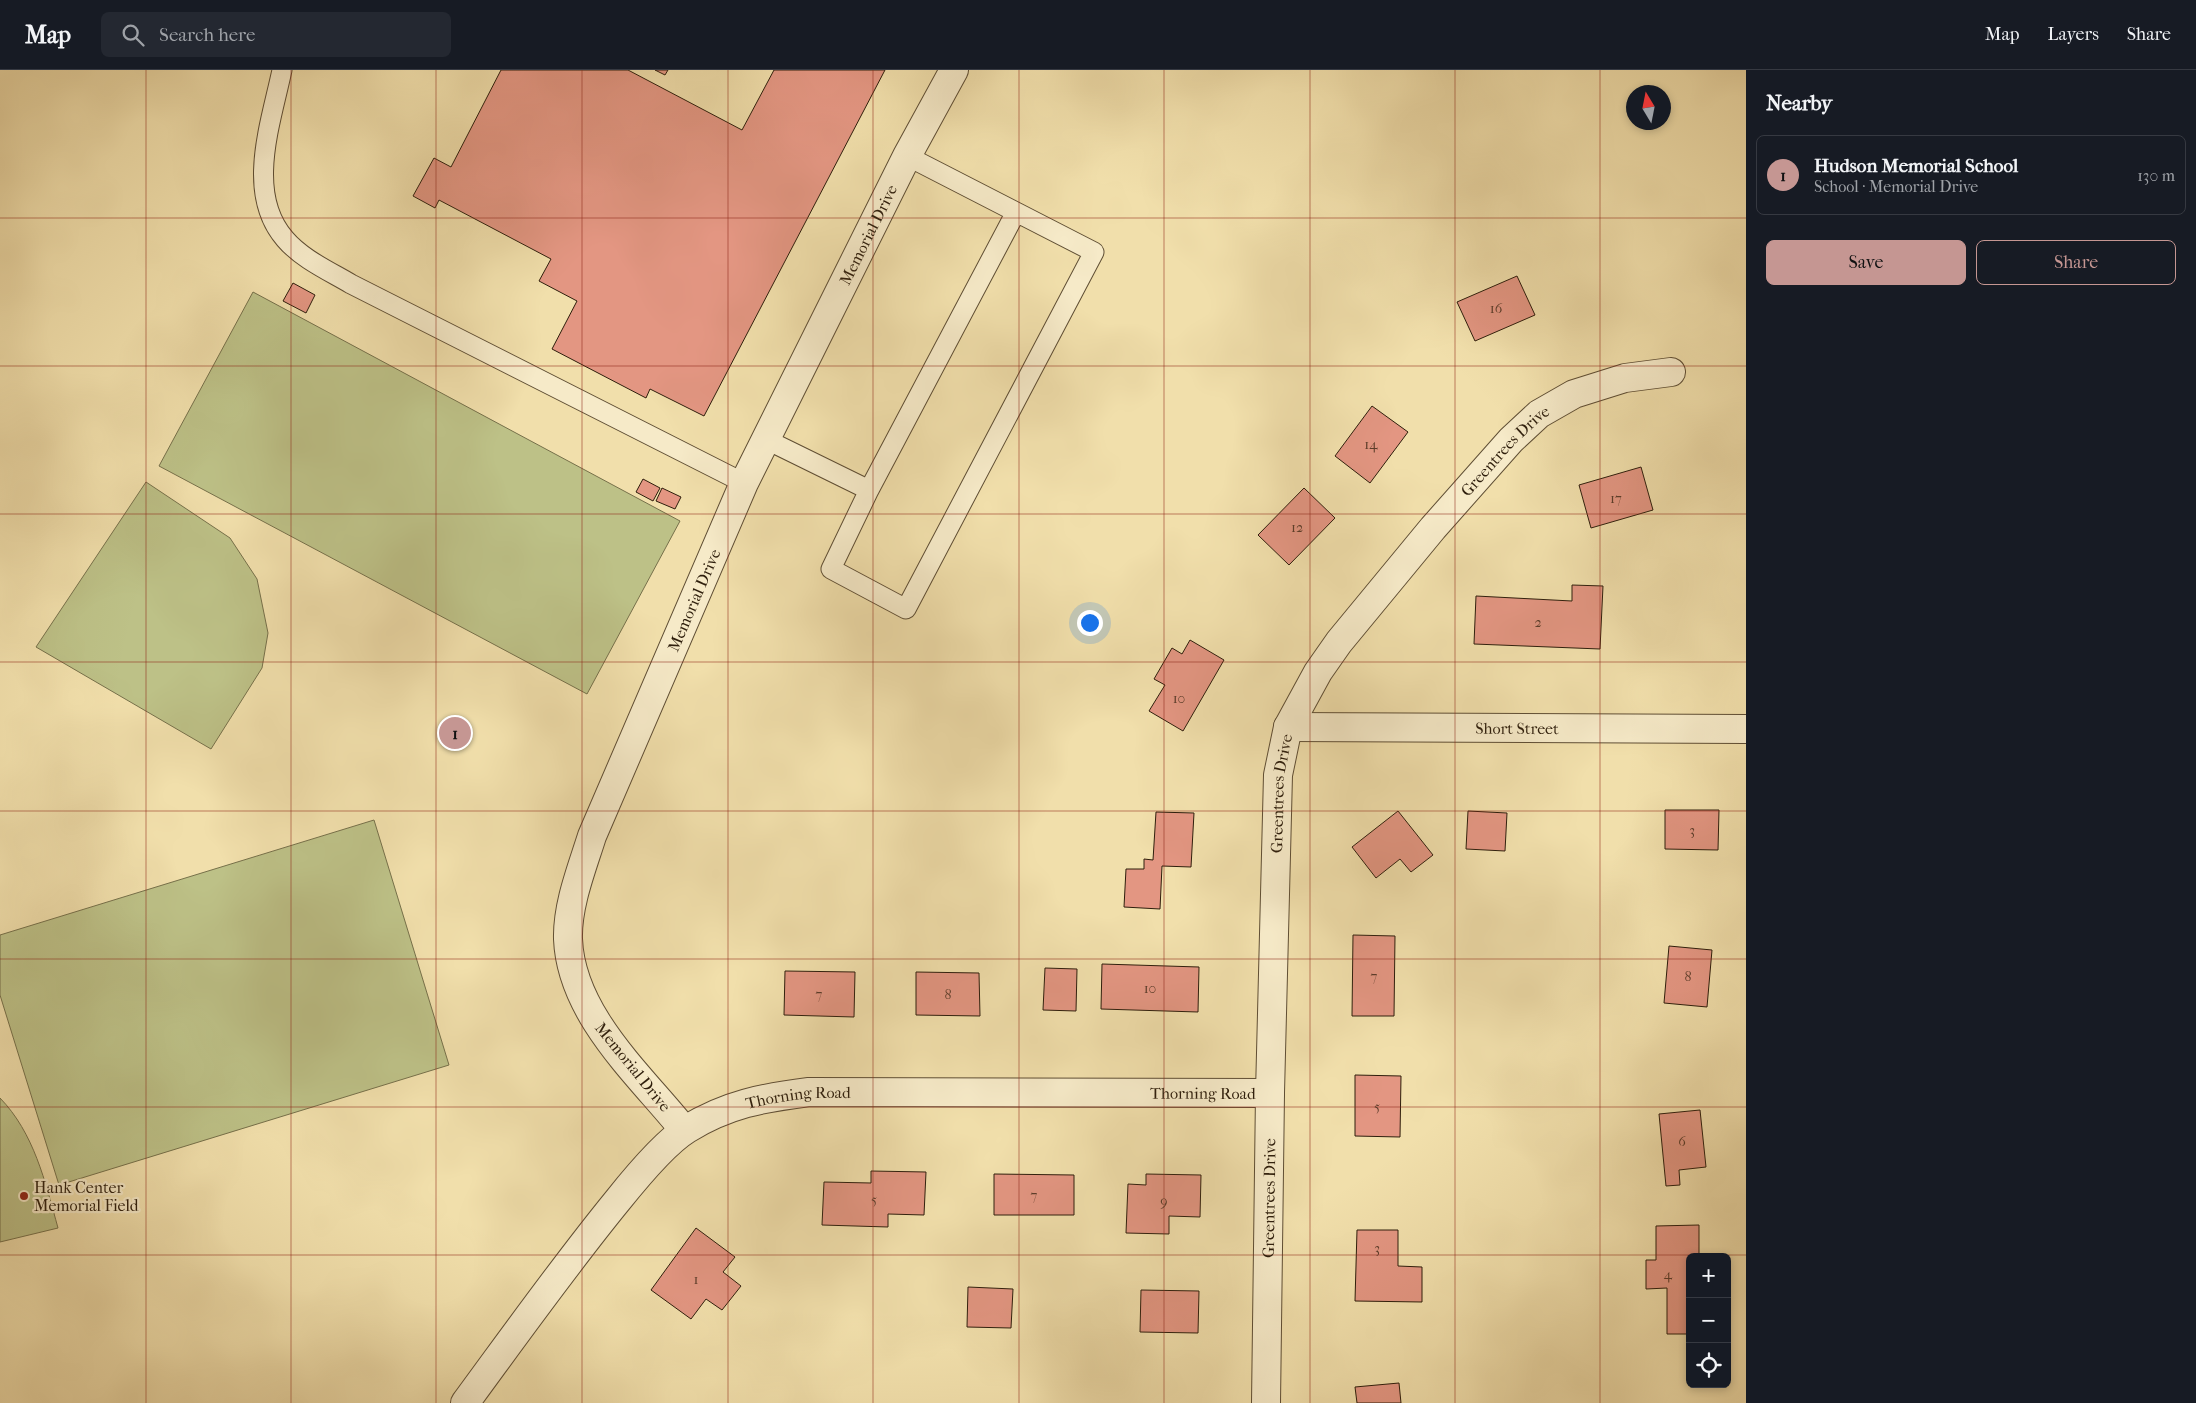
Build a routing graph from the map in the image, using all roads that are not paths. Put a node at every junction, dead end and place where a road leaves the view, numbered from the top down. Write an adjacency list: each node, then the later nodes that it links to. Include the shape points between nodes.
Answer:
1 (282, 70): 7 (lane, via 264,160 264,192 270,217 285,239 304,256 351,284)
2 (954, 70): 3 (street, Memorial Drive)
3 (907, 156): 4 (lane); 6 (street, Memorial Drive)
4 (1016, 212): 8 (lane); 8 (lane, via 1094,252 906,609 831,569)
5 (1671, 372): 9 (street, Greentrees Drive, via 1625,378 1574,394 1539,414 1511,440 1339,642 1318,672)
6 (764, 439): 7 (street, Memorial Drive); 8 (lane)
7 (744, 483): 12 (street, Memorial Drive, via 592,836 576,892 568,939 573,969 597,1025)
8 (869, 490)
9 (1288, 728): 10 (street, Short Street); 11 (street, Greentrees Drive, via 1278,775)
10 (1746, 730)
11 (1270, 1093): 12 (street, Thorning Road, via 809,1092 757,1099 717,1112); 14 (street, Greentrees Drive)
12 (684, 1130): 13 (street, Thorning Road, via 641,1172 584,1242)
13 (465, 1403)
14 (1266, 1403)

